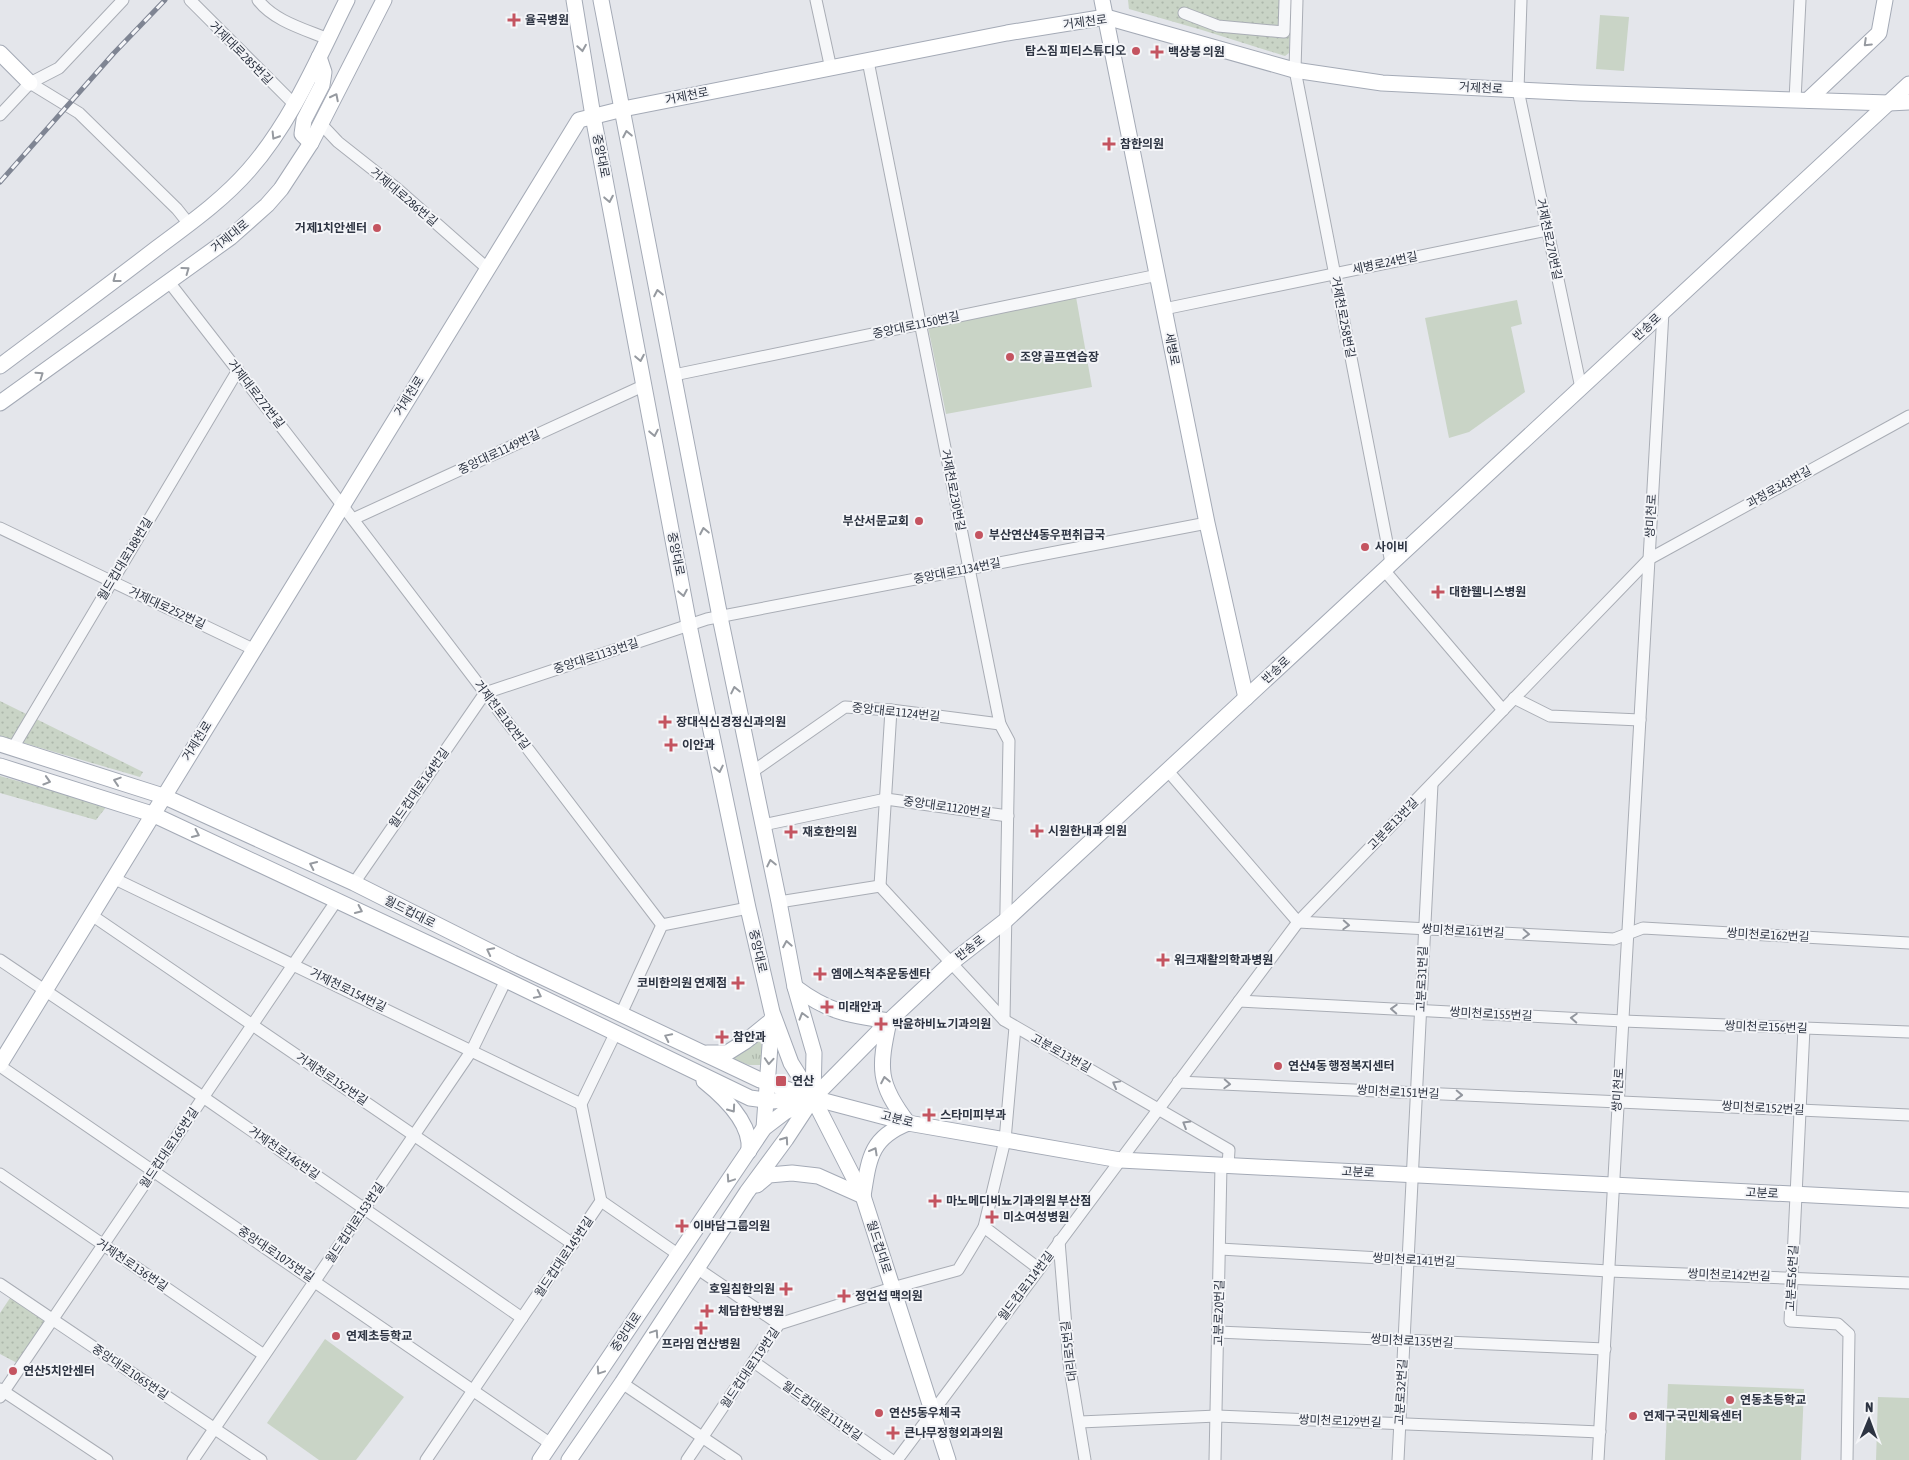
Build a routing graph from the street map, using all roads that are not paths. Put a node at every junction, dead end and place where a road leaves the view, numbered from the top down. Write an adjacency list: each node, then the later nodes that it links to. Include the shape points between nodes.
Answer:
1 (124, 0): 23 (street, via 59,68)
2 (190, 0): 29 (street, 거제대로285번길)
3 (258, 0): 17 (street, via 274,15)
4 (347, 0): 17 (main road)
5 (574, 0): 32 (main road, 중앙대로, one-way to 32)
6 (601, 0): 30 (main road)
7 (816, 0): 21 (street)
8 (1102, 0): 16 (main road, 세병로)
9 (1285, 0): 15 (street, via 1284,32 1218,26)
10 (1297, 0): 22 (street, 거제천로258번길)
11 (1521, 0): 25 (street, 거제천로270번길)
12 (1800, 0): 26 (street)
13 (1885, 0): 26 (main road, one-way to 26, via 1879,32)
14 (378, 4): 33 (main road, 거제대로, one-way to 14)
15 (1184, 13)
16 (1106, 17): 20 (main road, 거제천로); 22 (main road, 거제천로); 39 (main road, 세병로)
17 (328, 39): 19 (main road)
18 (0, 54): 23 (main road)
19 (319, 57): 29 (main road); 34 (main road, via 324,72 322,85 304,120 302,134)
20 (868, 61): 21 (main road, 거제천로); 43 (street, 거제천로230번길)
21 (832, 69): 30 (main road, 거제천로)
22 (1295, 70): 25 (main road, 거제천로, via 1382,83); 38 (street, 거제천로258번길)
23 (30, 83): 31 (street); 35 (street, via 79,113 177,209)
24 (1909, 84): 28 (main road, 반송로)
25 (1518, 90): 26 (main road, 거제천로); 36 (street, 거제천로270번길)
26 (1802, 100): 28 (main road, 거제천로)
27 (1909, 102): 28 (main road, 거제천로)
28 (1889, 103): 42 (main road, 반송로)
29 (294, 104): 35 (main road, one-way to 35, via 249,170)
30 (623, 109): 32 (main road, 거제천로); 46 (main road, one-way to 30)
31 (0, 115)
32 (593, 116): 37 (main road, 거제천로, via 579,120); 47 (main road, 중앙대로, one-way to 47)
33 (321, 124): 34 (main road, 거제대로); 37 (street, 거제대로286번길)
34 (311, 143): 40 (main road, 거제대로, one-way to 34, via 231,237 267,205)
35 (188, 224): 44 (main road, one-way to 44)
36 (1546, 230): 38 (street, 세병로24번길); 48 (street, 거제천로270번길)
37 (488, 269): 51 (main road, 거제천로)
38 (1335, 274): 41 (street, 세병로24번길); 56 (street, 거제천로258번길)
39 (1158, 275): 41 (main road, 세병로); 43 (street, 중앙대로1150번길)
40 (170, 282): 45 (street, 거제대로272번길); 49 (main road, 거제대로, one-way to 40)
41 (1164, 309): 53 (main road, 세병로)
42 (1663, 312): 48 (main road, 반송로); 55 (street, 쌍미천로)
43 (920, 324): 46 (street, 중앙대로1150번길); 57 (street, 거제천로230번길)
44 (0, 366)
45 (238, 370): 51 (street, 거제대로272번길); 58 (street, 월드컵대로188번길)
46 (674, 375): 59 (main road, one-way to 46)
47 (645, 385): 52 (street, 중앙대로1149번길); 60 (main road, 중앙대로, one-way to 60)
48 (1581, 388): 56 (main road, 반송로)
49 (0, 403)
50 (1909, 416): 55 (street, 과정로343번길)
51 (342, 505): 52 (street, 거제천로182번길); 61 (main road, 거제천로)
52 (353, 519): 62 (street, 거제천로182번길)
53 (1207, 523): 57 (street, 중앙대로1134번길); 63 (main road, 세병로)
54 (0, 528): 58 (street, 거제대로252번길)
55 (1649, 559): 64 (street, 고분로13번길); 67 (street, 쌍미천로)
56 (1388, 566): 63 (main road, 반송로); 66 (street)
57 (969, 569): 59 (street, 중앙대로1134번길); 68 (street, 거제천로230번길)
58 (112, 582): 61 (street, 거제대로252번길); 69 (street, 월드컵대로188번길)
59 (714, 618): 60 (street, 중앙대로1133번길); 72 (main road, one-way to 59)
60 (689, 625): 62 (street, 중앙대로1133번길); 84 (main road, 중앙대로, one-way to 84)
61 (253, 649): 74 (main road, 거제천로)
62 (485, 693): 80 (street, 월드컵대로164번길); 88 (street, 거제천로182번길)
63 (1246, 698): 71 (main road, 반송로)
64 (1514, 698): 66 (street, 고분로13번길); 67 (street, via 1550,716)
65 (891, 710): 68 (street, 중앙대로1124번길); 72 (street, 중앙대로1124번길, via 845,707); 75 (street, 중앙대로1120번길)
66 (1503, 710): 73 (street, 고분로13번길)
67 (1640, 720): 90 (street, 쌍미천로)
68 (1000, 724): 77 (street, 거제천로230번길, via 1009,741)
69 (6, 746): 74 (main road, 월드컵대로, one-way to 69)
70 (0, 766): 76 (main road, 월드컵대로, one-way to 76)
71 (1168, 771): 86 (main road, 반송로); 87 (street)
72 (752, 772): 78 (main road)
73 (1432, 784): 87 (street, 고분로13번길); 89 (street, 고분로31번길)
74 (163, 796): 76 (main road, 거제천로); 80 (main road, 월드컵대로, one-way to 74)
75 (886, 799): 77 (street, 중앙대로1120번길); 78 (street, 중앙대로1120번길); 81 (street, 중앙대로1120번길)
76 (152, 814): 79 (main road, 거제천로); 82 (main road, 월드컵대로, one-way to 82)
77 (1008, 816): 86 (street, 거제천로230번길)
78 (763, 825): 83 (main road, one-way to 78)
79 (113, 878): 85 (main road, 거제천로); 94 (street, 거제천로154번길)
80 (354, 883): 100 (main road, 월드컵대로, one-way to 80)
81 (880, 886): 83 (street); 93 (street, 반송로)
82 (337, 900): 94 (street, 월드컵대로165번길); 95 (main road, 월드컵대로, one-way to 95)
83 (779, 902): 96 (main road, one-way to 83)
84 (748, 908): 88 (street); 101 (main road, 중앙대로)
85 (90, 914): 97 (main road, 거제천로); 105 (street, 거제천로152번길)
86 (1005, 921): 93 (main road, 반송로); 102 (street, 거제천로230번길)
87 (1298, 922): 89 (street, 쌍미천로161번길, one-way to 89); 98 (street, 고분로13번길)
88 (662, 925): 100 (street)
89 (1424, 929): 90 (street, 쌍미천로161번길, one-way to 90, via 1614,938); 99 (street, 고분로31번길)
90 (1627, 934): 91 (street, 쌍미천로162번길, via 1643,928); 104 (street, 쌍미천로)
91 (1909, 943)
92 (0, 960): 97 (street, 거제천로146번길)
93 (951, 963): 102 (street, 고분로13번길); 103 (main road, 반송로)
94 (294, 964): 105 (street, 월드컵대로165번길); 110 (street, 거제천로154번길)
95 (506, 980): 108 (main road, 월드컵대로, one-way to 108); 110 (street, 월드컵대로153번길)
96 (794, 987): 103 (main road, via 832,1010); 118 (main road, one-way to 96, via 814,1053)
97 (45, 989): 113 (main road, 거제천로); 117 (street, 거제천로146번길)
98 (1239, 1001): 99 (street, 쌍미천로155번길, one-way to 98); 115 (street, 고분로13번길)
99 (1421, 1010): 104 (street, 쌍미천로155번길, one-way to 99); 116 (street, 고분로31번길)
100 (621, 1014): 111 (main road, 월드컵대로, one-way to 100)
101 (772, 1016): 111 (main road, via 746,1041 727,1053); 114 (main road, one-way to 114); 118 (main road, 중앙대로, via 791,1063)
102 (1004, 1020): 106 (street, 고분로13번길)
103 (889, 1021): 118 (main road, 반송로); 125 (main road, one-way to 103, via 894,1106 885,1085 881,1058)
104 (1623, 1021): 107 (street, 쌍미천로156번길); 120 (street, 쌍미천로)
105 (252, 1025): 117 (street, 월드컵대로165번길); 127 (street, 거제천로152번길)
106 (1015, 1027): 122 (street, 고분로13번길, one-way to 106); 128 (street, 월드컵대로119번길)
107 (1804, 1028): 109 (street, 쌍미천로156번길); 123 (street, 고분로56번길)
108 (616, 1032): 112 (main road, 월드컵대로); 121 (street)
109 (1909, 1032)
110 (472, 1050): 121 (street, 거제천로154번길); 127 (street, 월드컵대로153번길)
111 (701, 1053): 114 (main road, 월드컵대로)
112 (684, 1064): 119 (main road, 월드컵대로, via 750,1098); 129 (main road, one-way to 129, via 728,1103 746,1132)
113 (0, 1065): 132 (street, 중앙대로1075번길)
114 (768, 1082): 118 (main road, 월드컵대로); 119 (main road)
115 (1178, 1082): 116 (street, 쌍미천로151번길, one-way to 116); 122 (street, 고분로13번길)
116 (1416, 1093): 120 (street, 쌍미천로151번길, one-way to 120); 134 (street, 고분로31번길)
117 (204, 1097): 132 (street, 월드컵대로165번길); 141 (street, 거제천로146번길)
118 (813, 1098): 119 (main road, 월드컵대로); 125 (main road, 고분로); 126 (main road, 중앙대로, via 785,1112); 136 (main road, 중앙대로, one-way to 118); 138 (main road, 월드컵대로)
119 (766, 1100): 126 (main road)
120 (1618, 1101): 123 (street, 쌍미천로152번길); 135 (street, 쌍미천로)
121 (581, 1104): 139 (street)
122 (1159, 1108): 130 (street, 고분로13번길); 131 (street, 고분로20번길, one-way to 122, via 1229,1150)
123 (1800, 1109): 124 (street, 쌍미천로152번길); 137 (street, 고분로56번길)
124 (1909, 1115)
125 (908, 1123): 128 (main road, 고분로); 138 (main road, one-way to 125, via 869,1159 880,1139 891,1129)
126 (764, 1128): 129 (main road, 중앙대로)
127 (414, 1135): 141 (street, 월드컵대로153번길); 144 (street, 거제천로152번길)
128 (1005, 1140): 130 (main road, 고분로); 142 (street, 월드컵대로119번길)
129 (749, 1152): 147 (main road, 중앙대로, one-way to 147)
130 (1120, 1160): 131 (main road, 고분로); 143 (street, 월드컵로114번길)
131 (1225, 1165): 134 (main road, 고분로); 146 (street, 고분로20번길)
132 (153, 1171): 145 (street, 월드컵대로165번길); 153 (street, 중앙대로1075번길)
133 (0, 1174): 145 (street, 거제천로136번길)
134 (1413, 1175): 135 (main road, 고분로); 148 (street, 고분로32번길)
135 (1612, 1185): 137 (main road, 고분로); 151 (street, 쌍미천로)
136 (747, 1192): 138 (main road, via 769,1175 792,1173 818,1176); 150 (main road, 중앙대로)
137 (1797, 1195): 140 (main road, 고분로); 152 (street, 고분로56번길)
138 (863, 1196): 156 (main road, 월드컵대로)
139 (601, 1200): 144 (street, 월드컵대로145번길); 147 (street)
140 (1909, 1200)
141 (364, 1209): 153 (street, 월드컵대로153번길); 157 (street, 거제천로146번길)
142 (984, 1227): 149 (street); 156 (street, 월드컵대로119번길, via 958,1270)
143 (1059, 1241): 149 (street, 월드컵로114번길); 170 (street, 대리로5번길, via 1069,1363)
144 (574, 1244): 157 (street, 월드컵대로145번길)
145 (104, 1245): 158 (street, 월드컵대로165번길); 163 (street, 거제천로136번길)
146 (1220, 1249): 148 (street, 쌍미천로141번길); 160 (street, 고분로20번길)
147 (679, 1255): 175 (main road, 중앙대로, one-way to 175)
148 (1408, 1259): 151 (street, 쌍미천로141번길); 161 (street, 고분로32번길)
149 (1038, 1268): 168 (street, 월드컵로114번길)
150 (698, 1269): 159 (street); 165 (main road, 중앙대로, one-way to 150)
151 (1609, 1270): 152 (street, 쌍미천로142번길); 162 (street, 쌍미천로)
152 (1792, 1277): 155 (street, 쌍미천로142번길); 191 (street, 고분로56번길, via 1790,1321 1838,1324 1849,1334)
153 (315, 1281): 163 (street, 월드컵대로153번길); 166 (street, 중앙대로1075번길)
154 (0, 1284): 158 (street, 중앙대로1065번길)
155 (1909, 1284)
156 (892, 1288): 159 (street, 월드컵대로119번길); 168 (main road, 월드컵대로)
157 (522, 1318): 166 (street, 월드컵대로145번길)
158 (53, 1319): 167 (street, 월드컵대로165번길); 172 (street, 중앙대로1065번길)
159 (780, 1324): 164 (street, 월드컵대로119번길)
160 (1218, 1332): 161 (street, 쌍미천로135번길); 169 (street, 고분로20번길)
161 (1404, 1340): 162 (street, 쌍미천로135번길); 171 (street, 고분로32번길)
162 (1605, 1349): 173 (street, 쌍미천로)
163 (264, 1355): 172 (street, 월드컵대로153번길)
164 (754, 1362): 174 (street, 월드컵대로119번길); 184 (street, 월드컵대로111번길)
165 (622, 1383): 174 (street); 181 (main road, 중앙대로)
166 (473, 1391): 175 (street, 중앙대로1075번길); 179 (street, 월드컵대로145번길)
167 (1, 1393): 176 (street)
168 (932, 1411): 185 (street); 186 (main road, 월드컵대로)
169 (1217, 1416): 170 (street, 쌍미천로129번길); 171 (street, 쌍미천로129번길); 188 (street, 고분로20번길)
170 (1080, 1422): 187 (street, 대리로5번길)
171 (1399, 1423): 173 (street, 쌍미천로129번길); 189 (street, 고분로32번길)
172 (214, 1429): 177 (street, 월드컵대로153번길); 178 (street, 중앙대로1065번길)
173 (1600, 1432): 190 (street, 쌍미천로)
174 (703, 1437): 182 (street, 월드컵대로119번길); 183 (street)
175 (551, 1444): 180 (main road, 중앙대로)
176 (107, 1460)
177 (193, 1460)
178 (261, 1460)
179 (426, 1460)
180 (540, 1460)
181 (570, 1460)
182 (687, 1460)
183 (736, 1460)
184 (891, 1460)
185 (896, 1460)
186 (948, 1460)
187 (1085, 1460)
188 (1215, 1460)
189 (1398, 1460)
190 (1598, 1460)
191 (1847, 1460)

